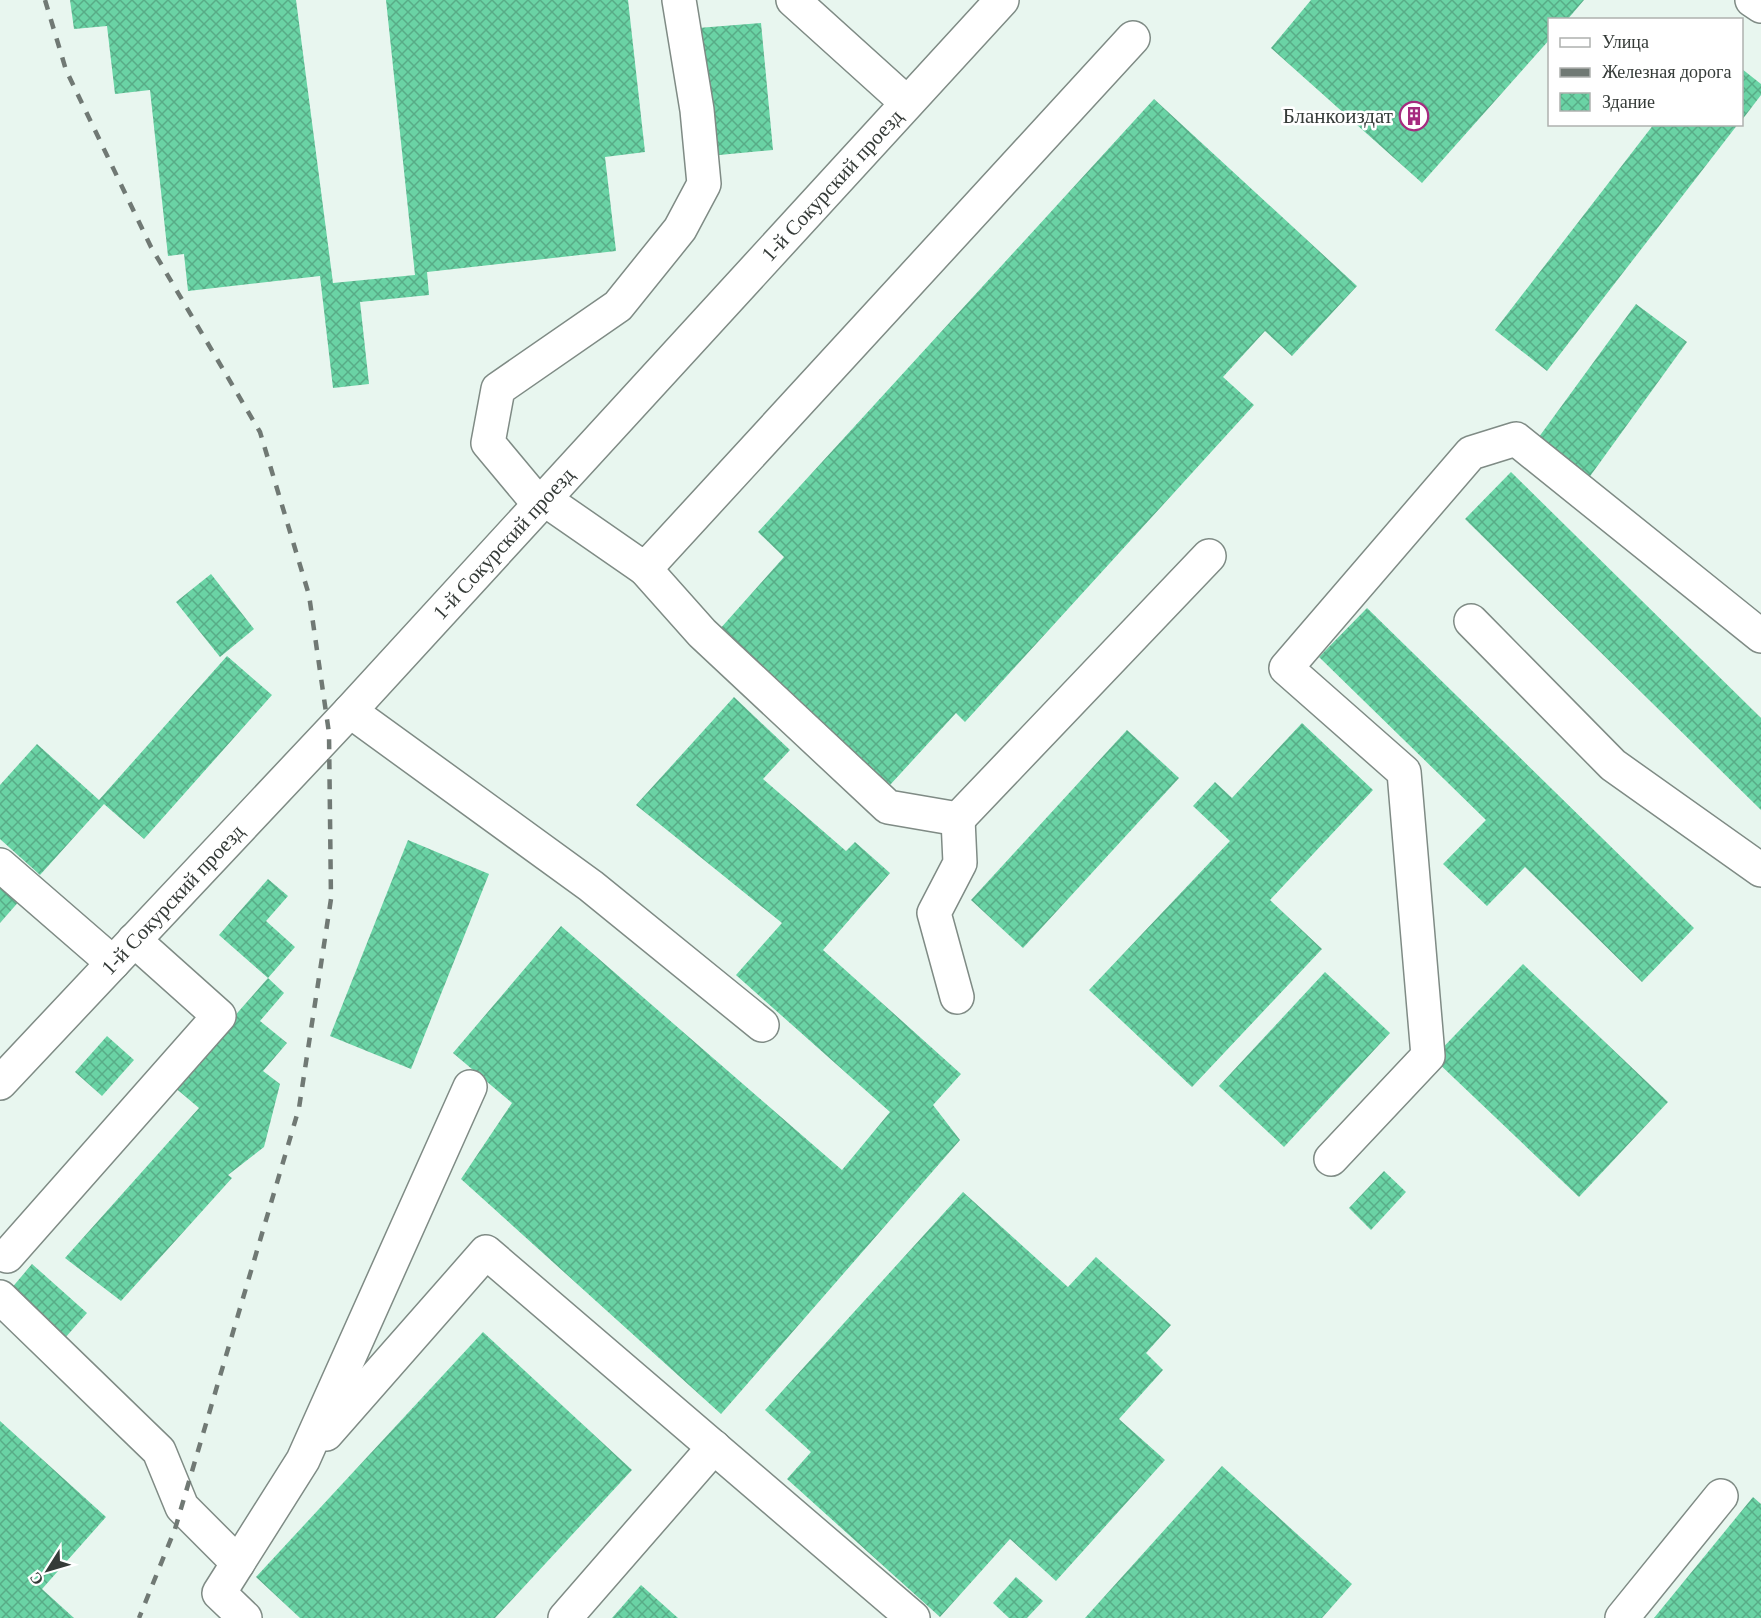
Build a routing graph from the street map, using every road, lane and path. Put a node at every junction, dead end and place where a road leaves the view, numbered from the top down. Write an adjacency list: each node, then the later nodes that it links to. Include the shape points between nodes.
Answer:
1 (679, 0): 8 (street, via 697,110 704,184 680,229 618,306 498,389 488,443)
2 (793, 0): 7 (street)
3 (1002, 0): 7 (street, 1-й Сокурский проезд)
4 (1752, 0): 5 (street)
5 (1761, 6)
6 (1133, 38): 10 (street)
7 (907, 103): 8 (street, 1-й Сокурский проезд)
8 (542, 501): 10 (street); 13 (street, 1-й Сокурский проезд)
9 (1209, 556): 14 (street)
10 (645, 569): 14 (street, via 702,633 888,807)
11 (1472, 621): 16 (street, via 1613,765)
12 (1761, 636): 22 (street, via 1516,439 1471,453 1286,668 1404,772 1428,1056)
13 (350, 711): 17 (street, 1-й Сокурский проезд); 19 (street, via 591,886)
14 (958, 819): 18 (street, via 960,863 934,913)
15 (0, 865): 17 (street)
16 (1761, 870)
17 (124, 952): 20 (street, 1-й Сокурский проезд); 23 (street, via 219,1016)
18 (957, 997)
19 (762, 1025)
20 (0, 1083)
21 (470, 1087): 26 (street)
22 (1331, 1159)
23 (2, 1256)
24 (0, 1297): 28 (street, via 159,1450 182,1507)
25 (714, 1447): 26 (street, via 486,1251); 30 (street); 31 (street)
26 (303, 1460): 28 (street)
27 (1721, 1496): 32 (street)
28 (238, 1563): 29 (street, via 219,1593)
29 (245, 1618)
30 (565, 1618)
31 (913, 1618)
32 (1622, 1618)

